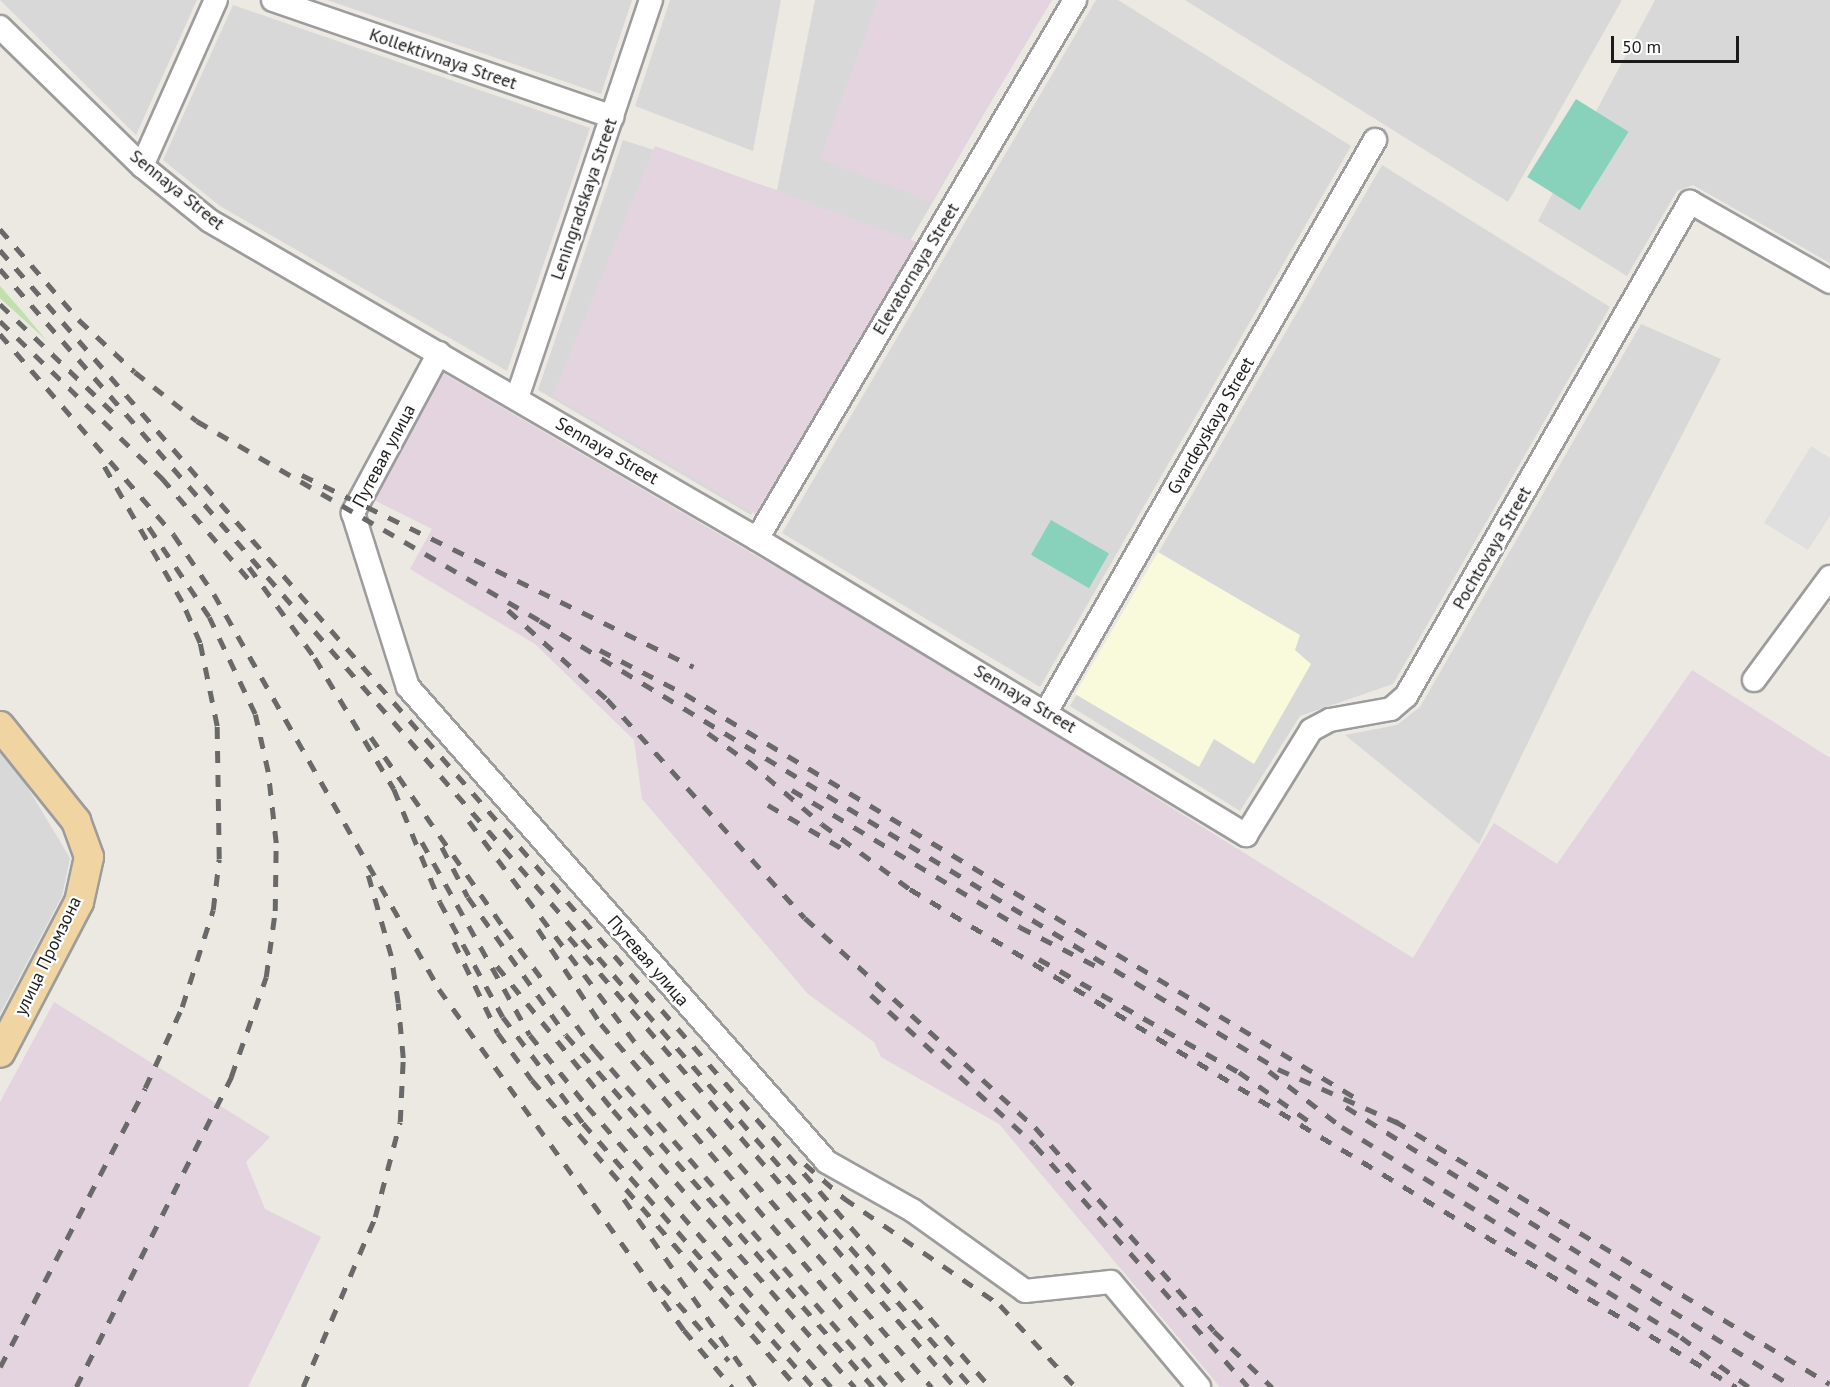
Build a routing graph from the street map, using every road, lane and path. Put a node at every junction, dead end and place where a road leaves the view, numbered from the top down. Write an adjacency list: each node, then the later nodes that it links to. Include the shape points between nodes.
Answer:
1 (216, 0): 8 (street)
2 (273, 0): 6 (street, Kollektivnaya Street)
3 (651, 0): 6 (street, Leningradskaya Street)
4 (1075, 0): 12 (street, Elevatornaya Street)
5 (0, 27): 8 (street, Sennaya Street)
6 (612, 117): 11 (street, Leningradskaya Street)
7 (1375, 140): 15 (street, Gvardeyskaya Street)
8 (142, 166): 10 (street, Sennaya Street, via 210,221)
9 (1830, 282): 17 (street, Pochtovaya Street, via 1690,202 1406,696 1391,709 1330,720 1311,730)
10 (439, 353): 11 (street, Sennaya Street); 19 (street, Путевая улица, via 353,513 408,687 827,1162 912,1210 1025,1291 1111,1282)
11 (517, 398): 12 (street, Sennaya Street)
12 (757, 539): 15 (street, Sennaya Street)
13 (1830, 578): 14 (street)
14 (1754, 680)
15 (1046, 712): 17 (street, Sennaya Street)
16 (0, 726): 18 (main road, улица Промзона, via 76,821 89,857 79,902)
17 (1246, 835)
18 (0, 1053)
19 (1199, 1387)

